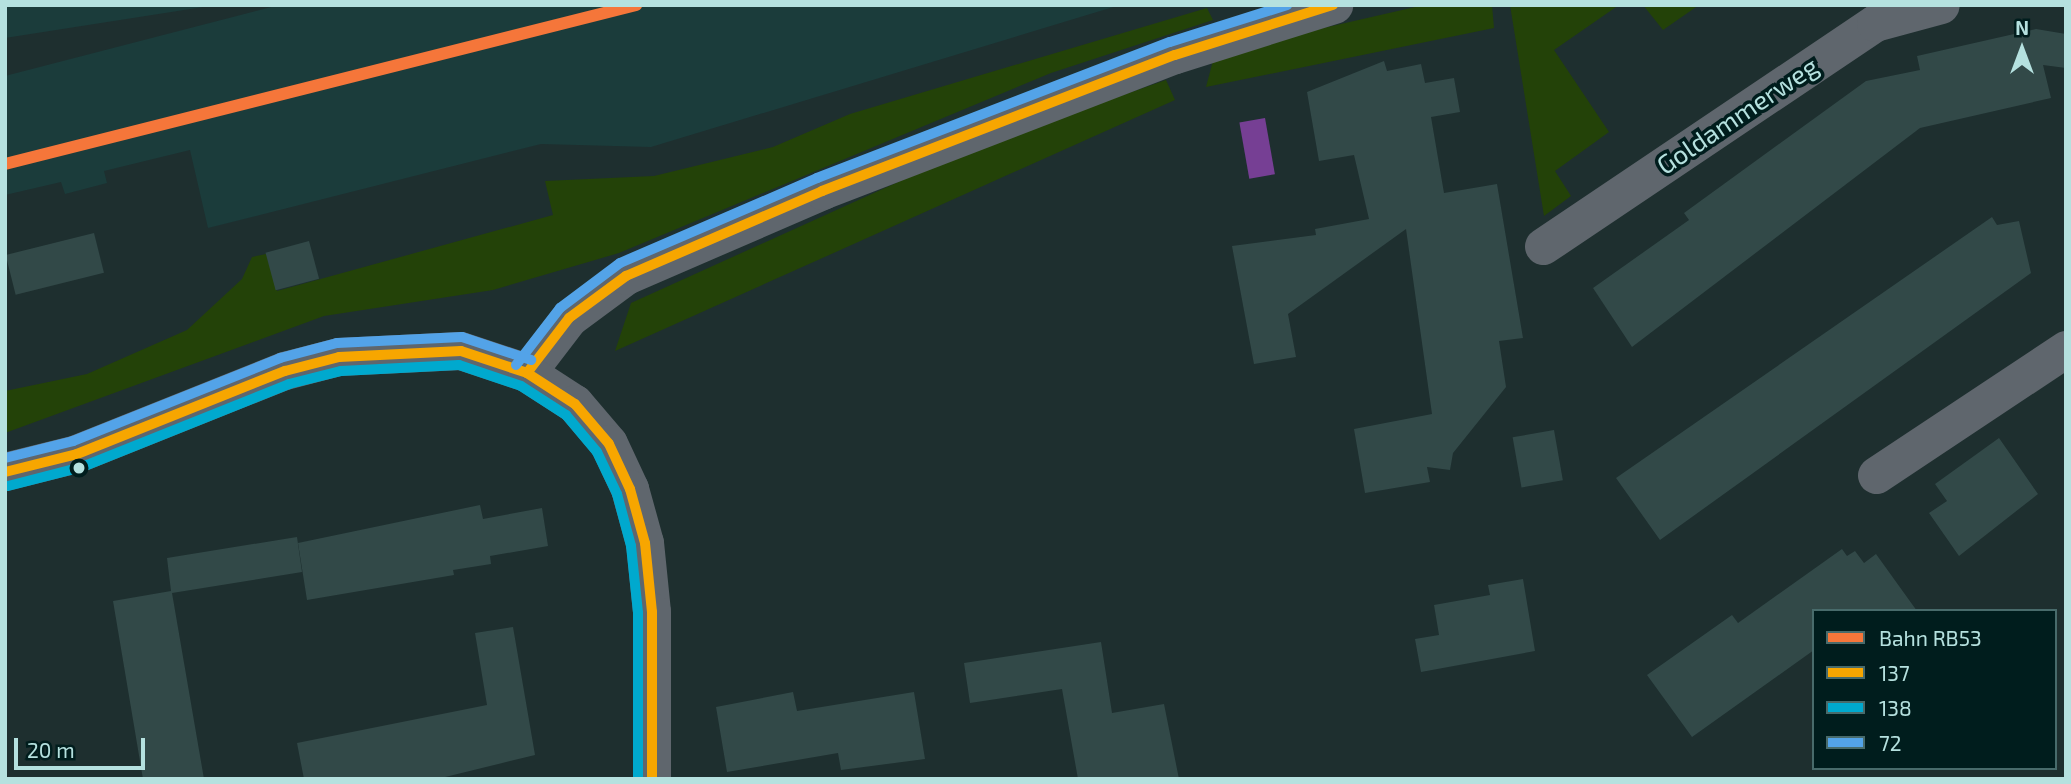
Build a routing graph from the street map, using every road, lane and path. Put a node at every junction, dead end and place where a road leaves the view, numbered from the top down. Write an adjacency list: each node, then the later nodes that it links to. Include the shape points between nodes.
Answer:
1 (1334, 5): 5 (street, via 1175,55 822,191 626,276 569,318)
2 (1941, 5): 3 (street, Goldammerweg, via 1875,23)
3 (1544, 246)
4 (2066, 349): 7 (street)
5 (527, 373): 6 (street, via 461,351 339,357 285,371 77,454); 8 (street, via 575,404 609,444 631,489 645,543 652,612)
6 (5, 472)
7 (1876, 475)
8 (652, 779)

